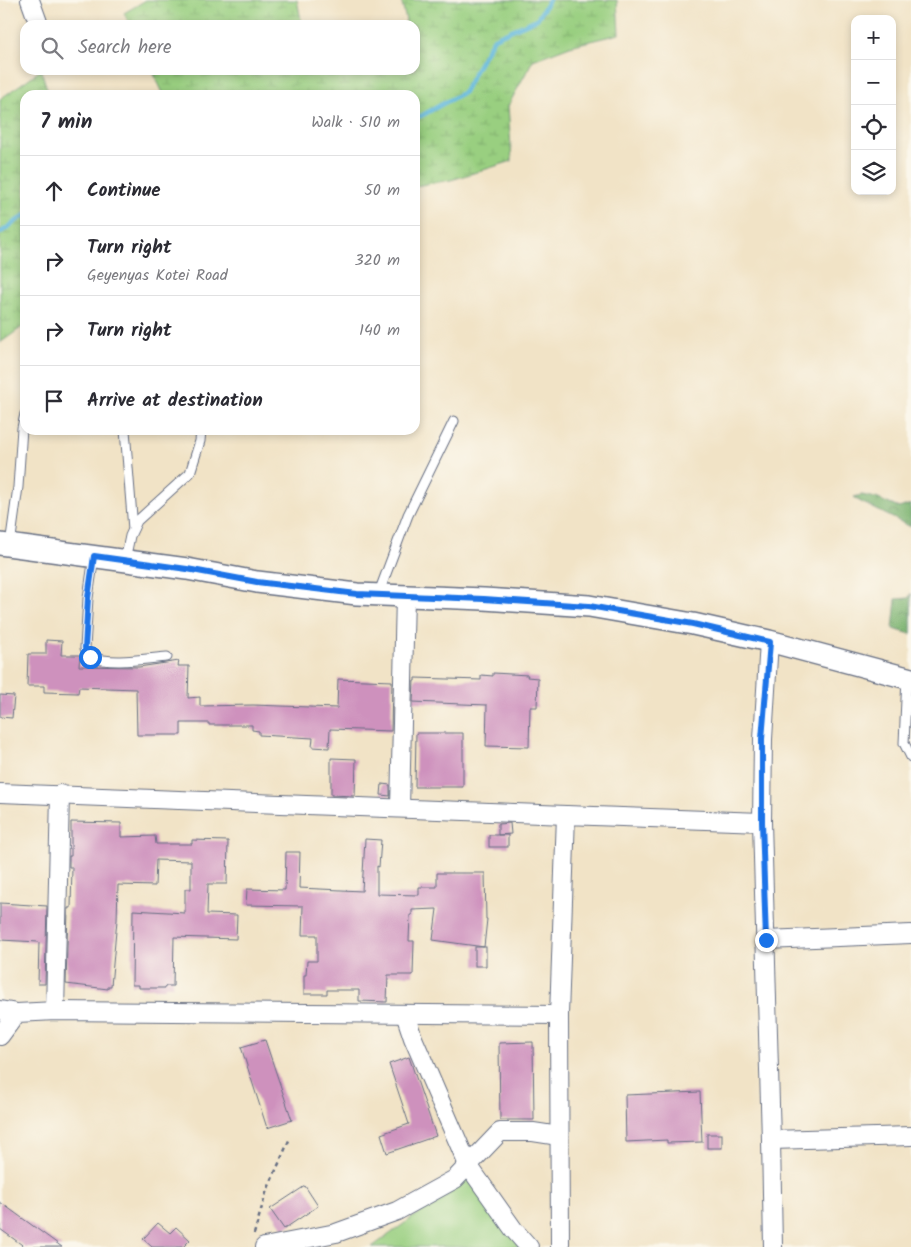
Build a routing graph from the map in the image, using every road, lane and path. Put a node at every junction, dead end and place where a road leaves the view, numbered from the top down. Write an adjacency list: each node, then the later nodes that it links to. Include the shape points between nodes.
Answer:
1 (30, 0): 2 (street)
2 (37, 20)
3 (454, 421): 11 (lane, via 408,515)
4 (22, 435): 8 (lane, via 18,487)
5 (125, 435): 7 (lane)
6 (201, 435): 7 (lane, via 190,473 137,521)
7 (133, 530): 10 (lane)
8 (5, 545): 9 (street)
9 (94, 556): 10 (street); 14 (lane, via 85,648 90,657 98,660)
10 (125, 560): 11 (street, via 257,582)
11 (378, 595): 12 (street)
12 (405, 596): 13 (street, via 589,606 693,624); 19 (street)
13 (770, 642): 15 (street); 21 (street, via 762,739)
14 (167, 657)
15 (909, 678): 16 (lane, via 904,743)
16 (911, 757)
17 (0, 793): 18 (street)
18 (60, 794): 19 (street); 24 (street)
19 (400, 808): 20 (street)
20 (566, 815): 21 (street); 27 (street)
21 (762, 822): 23 (street)
22 (911, 934): 23 (street)
23 (766, 940): 32 (street)
24 (55, 1011): 25 (street); 26 (street)
25 (9, 1012): 28 (street)
26 (405, 1014): 27 (street); 33 (street)
27 (559, 1015): 29 (street)
28 (0, 1036)
29 (559, 1136): 33 (street, via 500,1132); 36 (street)
30 (911, 1136): 32 (street)
31 (290, 1138): 34 (path, via 266,1193)
32 (771, 1140): 37 (street)
33 (468, 1166): 34 (street, via 455,1179 397,1212 336,1233); 35 (street)
34 (258, 1244)
35 (529, 1247)
36 (560, 1247)
37 (773, 1247)

